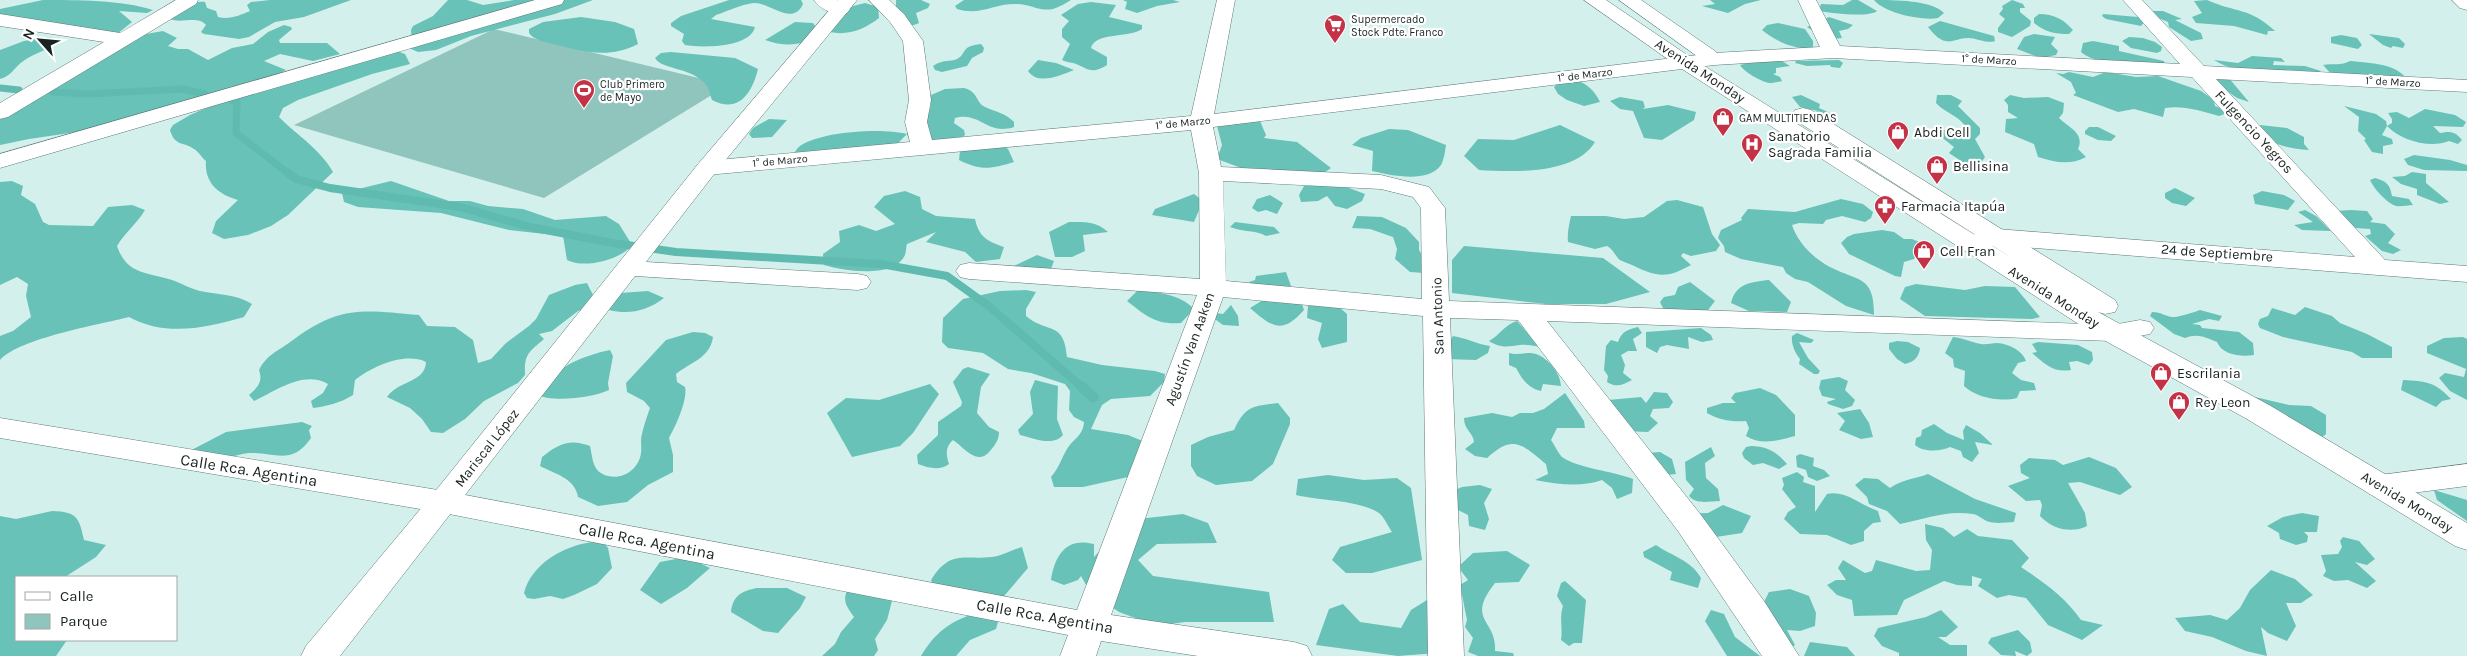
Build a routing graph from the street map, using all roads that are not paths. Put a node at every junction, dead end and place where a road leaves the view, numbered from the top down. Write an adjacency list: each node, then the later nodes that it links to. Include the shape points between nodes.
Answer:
1 (189, 0): 13 (street)
2 (555, 0): 22 (street)
3 (878, 0): 21 (street, via 897,18 913,41 920,100 916,122)
4 (1226, 0): 20 (street, Agustín Van Aaken)
5 (1593, 0): 16 (street, Avenida Monday)
6 (1628, 0): 15 (street, Avenida Monday)
7 (1807, 0): 14 (street)
8 (2132, 0): 17 (street, Fulgencio Yegros)
9 (2461, 0): 11 (street)
10 (837, 3): 23 (street, Mariscal López)
11 (2467, 4)
12 (0, 20): 13 (street)
13 (123, 39): 19 (street)
14 (1833, 52): 15 (street, 1° de Marzo); 17 (street, 1° de Marzo)
15 (1714, 59): 16 (street, 1° de Marzo); 25 (street, Avenida Monday)
16 (1686, 63): 20 (street, 1° de Marzo); 26 (street, Avenida Monday)
17 (2198, 71): 18 (street, 1° de Marzo); 28 (street, Fulgencio Yegros)
18 (2467, 86)
19 (0, 112)
20 (1201, 122): 21 (street, 1° de Marzo); 24 (street, Agustín Van Aaken)
21 (923, 148): 23 (street, 1° de Marzo)
22 (0, 161)
23 (707, 168): 27 (street, Mariscal López)
24 (1211, 173): 32 (street, Agustín Van Aaken); 33 (street, San Antonio, via 1381,182 1421,192 1434,208)
25 (1997, 237): 26 (street, 24 de Septiembre); 28 (street, 24 de Septiembre); 35 (street, Avenida Monday)
26 (1967, 242): 36 (street, Avenida Monday)
27 (639, 254): 31 (street); 41 (street, Mariscal López)
28 (2376, 265): 30 (street, 24 de Septiembre)
29 (969, 271): 32 (street)
30 (2467, 274)
31 (858, 282)
32 (1213, 288): 33 (street); 43 (street, Agustín Van Aaken)
33 (1438, 309): 34 (street); 47 (street, San Antonio)
34 (1525, 311): 36 (street); 48 (street, via 1664,487 1744,598)
35 (2140, 328): 36 (street); 37 (street, Avenida Monday)
36 (2112, 333): 37 (street, Avenida Monday)
37 (2165, 360): 40 (street, Avenida Monday)
38 (0, 428): 41 (street, Calle Rca. Agentina)
39 (2467, 475): 40 (street)
40 (2380, 486): 42 (street, Avenida Monday)
41 (444, 502): 43 (street, Calle Rca. Agentina); 44 (street, Mariscal López)
42 (2467, 538)
43 (1090, 626): 45 (street, Agustín Van Aaken); 46 (street, Calle Rca. Agentina)
44 (319, 656)
45 (1078, 656)
46 (1294, 656)
47 (1446, 656)
48 (1780, 656)

